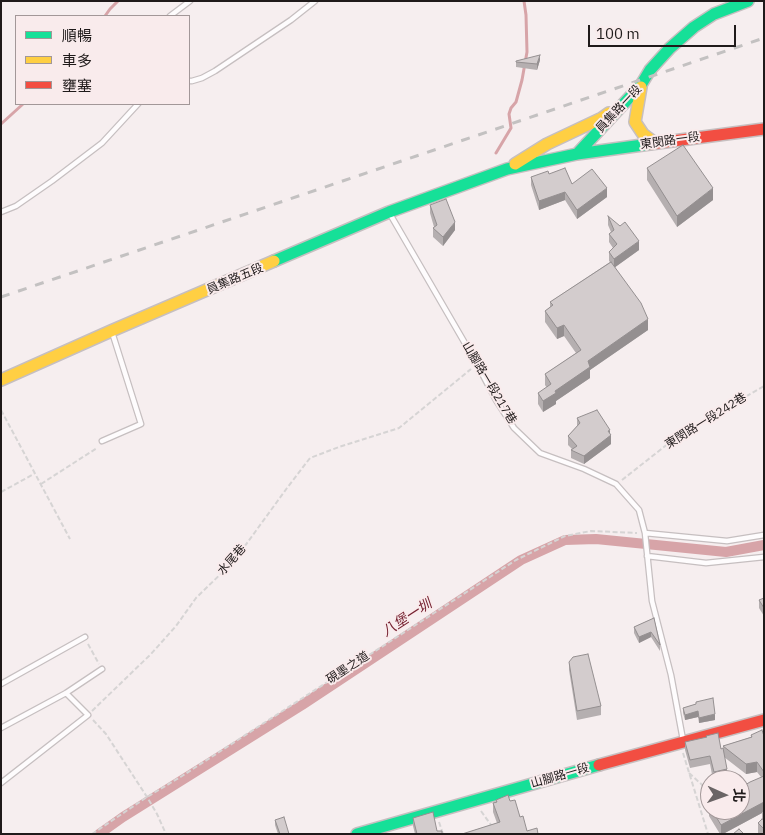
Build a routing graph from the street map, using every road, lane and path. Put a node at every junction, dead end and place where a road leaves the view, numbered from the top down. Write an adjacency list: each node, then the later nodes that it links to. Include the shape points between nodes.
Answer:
1 (190, 1): 4 (lane)
2 (315, 1): 5 (lane, via 216,71)
3 (748, 1): 6 (main road, 員集路一段, via 714,14 694,27 670,48)
4 (171, 15)
5 (190, 81)
6 (641, 85): 7 (main road, 員集路一段); 10 (main road, via 635,122)
7 (626, 102): 11 (main road, 員集路一段); 12 (main road)
8 (137, 105): 13 (lane, via 102,143 52,182)
9 (764, 129): 10 (main road, 東閔路一段)
10 (655, 143): 11 (main road, 東閔路一段)
11 (577, 154): 12 (main road)
12 (507, 169): 14 (main road, 員集路五段)
13 (1, 212)
14 (389, 212): 15 (main road, 員集路五段); 16 (lane, 山腳路一段217巷)
15 (111, 331): 17 (main road, 員集路五段); 20 (lane, via 141,424)
16 (477, 364): 24 (lane, 山腳路一段217巷, via 514,428 540,452); 35 (path, 水尾巷, via 399,428 310,458 234,561 196,598 152,654)
17 (1, 380)
18 (764, 386): 24 (path, 東閔路一段242巷, via 684,433)
19 (1, 410): 22 (path)
20 (102, 441)
21 (97, 448): 23 (path)
22 (35, 474): 23 (path); 25 (path)
23 (41, 484): 28 (path)
24 (616, 484): 26 (lane, 山腳路一段217巷, via 639,510)
25 (1, 492)
26 (645, 533): 27 (lane, via 727,541); 29 (lane, 山腳路一段217巷); 42 (path, 硯墨之道, via 591,531 565,536 516,560)
27 (764, 535)
28 (70, 538)
29 (647, 556): 30 (lane, via 706,563); 38 (lane, via 652,600)
30 (764, 557)
31 (85, 637): 32 (path); 33 (lane)
32 (102, 669): 34 (lane)
33 (1, 684)
34 (66, 693): 35 (lane); 37 (lane)
35 (88, 715): 40 (lane); 42 (path, via 106,734)
36 (764, 720): 38 (main road, 山腳路一段)
37 (1, 728)
38 (684, 742): 39 (path, via 681,748); 43 (main road, 山腳路一段)
39 (689, 773): 41 (path); 48 (path)
40 (1, 783)
41 (700, 783)
42 (147, 796): 45 (path, 硯墨之道); 46 (path)
43 (474, 801): 44 (path); 47 (main road, 山腳路一段)
44 (492, 827)
45 (92, 834)
46 (166, 834)
47 (357, 834)
48 (708, 834)

